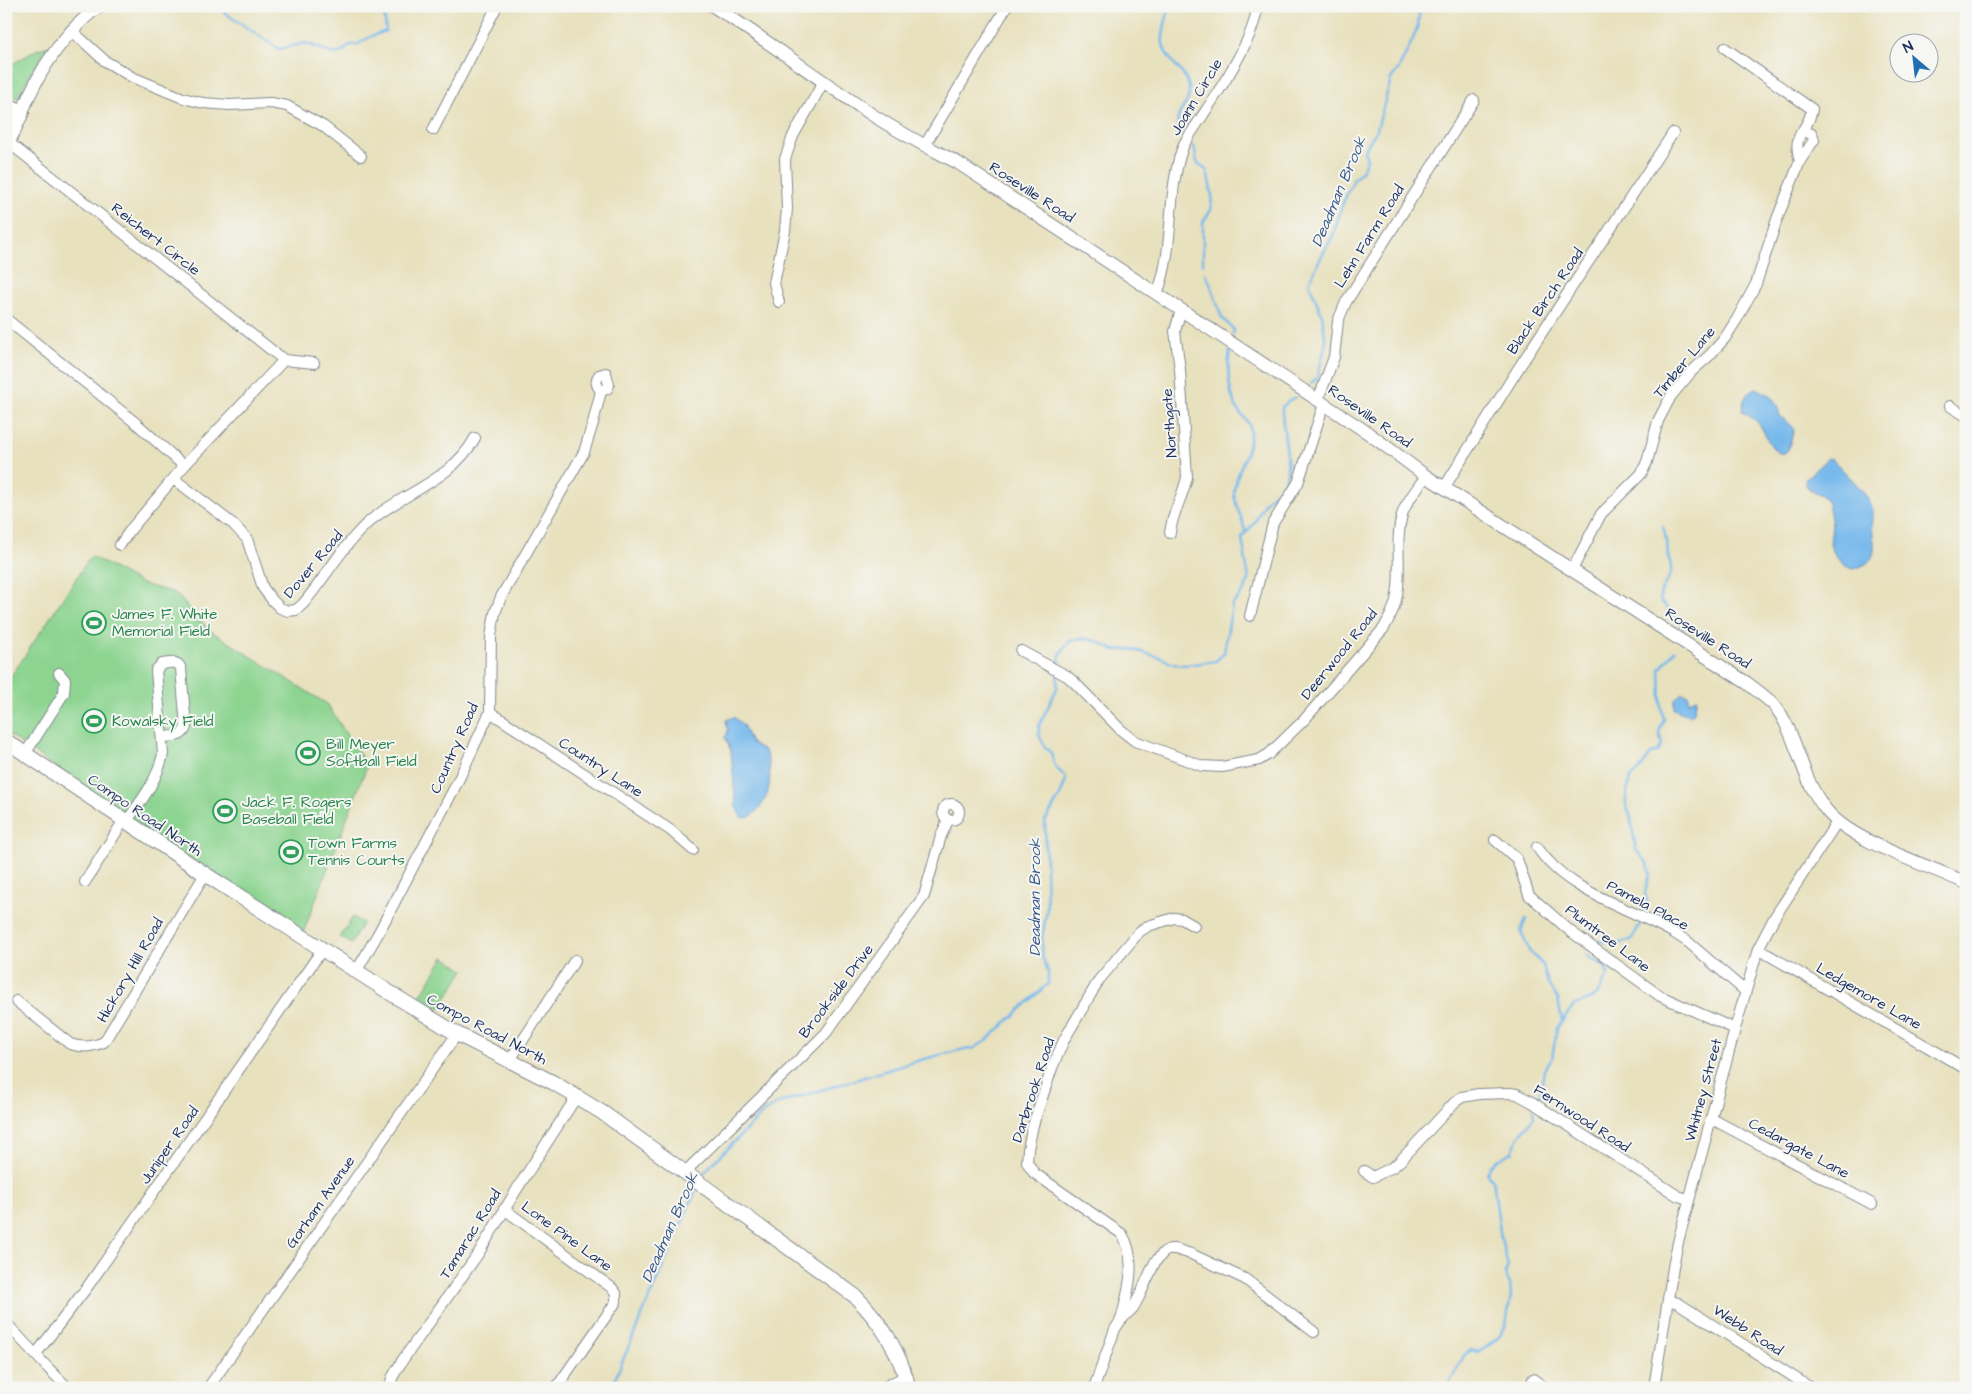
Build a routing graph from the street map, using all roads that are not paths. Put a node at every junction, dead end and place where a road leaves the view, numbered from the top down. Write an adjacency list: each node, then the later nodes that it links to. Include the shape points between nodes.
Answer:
1 (98, 6): 6 (street)
2 (497, 6): 12 (street)
3 (713, 6): 8 (street, Roseville Road)
4 (1007, 6): 16 (street)
5 (1257, 6): 19 (street, Joann Circle, via 1255,23 1245,44 1180,155 1174,178 1164,278)
6 (71, 30): 11 (street, via 47,60); 17 (street, via 105,61 132,77 203,103 287,106 322,126)
7 (1725, 48): 13 (street, Timber Lane, via 1809,105 1811,115)
8 (824, 81): 16 (street, Roseville Road); 20 (street, via 793,136 785,159 787,209 774,283)
9 (1474, 100): 26 (street, Lehn Farm Road, via 1346,302 1338,321 1334,357)
10 (6, 104): 11 (main road)
11 (22, 112): 15 (main road)
12 (433, 130)
13 (1803, 131): 18 (street, Timber Lane, via 1797,140); 18 (street, Timber Lane, via 1814,136 1812,146)
14 (1673, 133): 33 (street, Black Birch Road)
15 (7, 144): 23 (street, Reichert Circle)
16 (925, 146): 19 (street, Roseville Road, via 958,162)
17 (361, 156)
18 (1800, 161): 36 (street, Timber Lane, via 1756,284 1737,319 1725,338 1671,396 1658,421 1641,474 1601,514)
19 (1157, 294): 21 (street, Roseville Road)
20 (778, 302)
21 (1181, 310): 26 (street, Roseville Road); 34 (street, Northgate, via 1175,331 1187,478 1184,492 1176,505)
22 (6, 319): 30 (street)
23 (284, 360): 24 (street); 30 (street)
24 (314, 363)
25 (601, 391): 40 (street, Country Road, via 584,452 495,613 491,636)
26 (1321, 402): 31 (street, Roseville Road); 37 (street, Lehn Farm Road, via 1298,483 1273,523)
27 (1950, 406): 28 (street)
28 (1966, 416)
29 (475, 438): 32 (street, Dover Road, via 468,451 455,463 371,520 296,610 280,608 267,595 247,539)
30 (184, 466): 32 (street)
31 (1426, 476): 33 (street, Roseville Road); 38 (street, Deerwood Road, via 1402,513 1398,534 1396,600 1384,628 1304,720 1264,758 1222,767 1202,766 1141,744 1121,730 1084,691 1058,671)
32 (174, 479): 35 (street)
33 (1444, 488): 36 (street, Roseville Road)
34 (1170, 533)
35 (120, 545)
36 (1572, 570): 46 (street, Roseville Road, via 1717,663 1773,704 1786,724 1814,792)
37 (1250, 616)
38 (1021, 651)
39 (59, 673): 43 (street, via 65,680 64,694)
40 (490, 712): 49 (street, Country Lane, via 670,830); 57 (street, Country Road, via 457,783)
41 (162, 737): 41 (street, via 156,670 162,664 175,662 181,669 186,727 181,735); 45 (street, via 163,754 156,778)
42 (6, 741): 43 (main road, Compo Road North)
43 (25, 754): 45 (main road, Compo Road North)
44 (948, 820): 67 (street, Brookside Drive, via 924,896 826,1033)
45 (125, 821): 50 (main road, Compo Road North); 51 (street)
46 (1838, 822): 52 (street, Roseville Road, via 1868,840); 54 (street, Whitney Street, via 1774,918)
47 (1495, 840): 60 (street, Plumtree Lane, via 1517,859 1529,895 1570,931 1660,996)
48 (1537, 847): 58 (street, Pamela Place, via 1546,860 1569,880 1674,933)
49 (693, 850)
50 (205, 874): 55 (main road, Compo Road North); 59 (street, Hickory Hill Road, via 104,1042 80,1047 70,1044)
51 (84, 882)
52 (1966, 883)
53 (1194, 926): 72 (street, Darbrook Road, via 1182,918 1174,918 1148,926 1139,932 1099,980 1064,1040 1052,1068 1028,1149 1027,1162 1034,1173 1125,1238 1129,1288)
54 (1758, 949): 58 (street, Whitney Street); 63 (street, Ledgemore Lane)
55 (322, 950): 57 (main road, Compo Road North); 75 (street, Juniper Road, via 88,1286)
56 (576, 960): 62 (street)
57 (356, 972): 61 (main road, Compo Road North)
58 (1745, 991): 60 (street, Whitney Street)
59 (16, 1001)
60 (1735, 1029): 65 (street, Whitney Street)
61 (457, 1034): 62 (main road, Compo Road North); 79 (street, Gorham Avenue)
62 (510, 1060): 64 (main road, Compo Road North)
63 (1966, 1069)
64 (577, 1096): 67 (main road, Compo Road North); 70 (street, Tamarac Road)
65 (1712, 1119): 68 (street, Whitney Street); 69 (street, Cedargate Lane)
66 (1364, 1171): 68 (street, Fernwood Road, via 1374,1177 1393,1168 1462,1097 1510,1092 1530,1101 1678,1196)
67 (693, 1179): 77 (main road, Compo Road North, via 855,1296 888,1336)
68 (1689, 1199): 71 (street, Whitney Street)
69 (1872, 1204)
70 (504, 1209): 80 (street, Tamarac Road, via 478,1254 402,1362); 81 (street, Lone Pine Lane, via 616,1293 616,1302)
71 (1668, 1300): 85 (street, Whitney Street); 86 (street, Webb Road, via 1678,1303)
72 (1121, 1320): 74 (street, Darbrook Road, via 1140,1297 1159,1256 1175,1249 1244,1279); 83 (street, Darbrook Road)
73 (6, 1323): 75 (street)
74 (1314, 1332)
75 (36, 1354): 78 (street)
76 (1533, 1379): 84 (street)
77 (907, 1383): 82 (main road)
78 (68, 1388)
79 (208, 1388)
80 (390, 1388)
81 (556, 1388)
82 (887, 1388)
83 (1094, 1388)
84 (1546, 1388)
85 (1654, 1388)
86 (1810, 1388)

